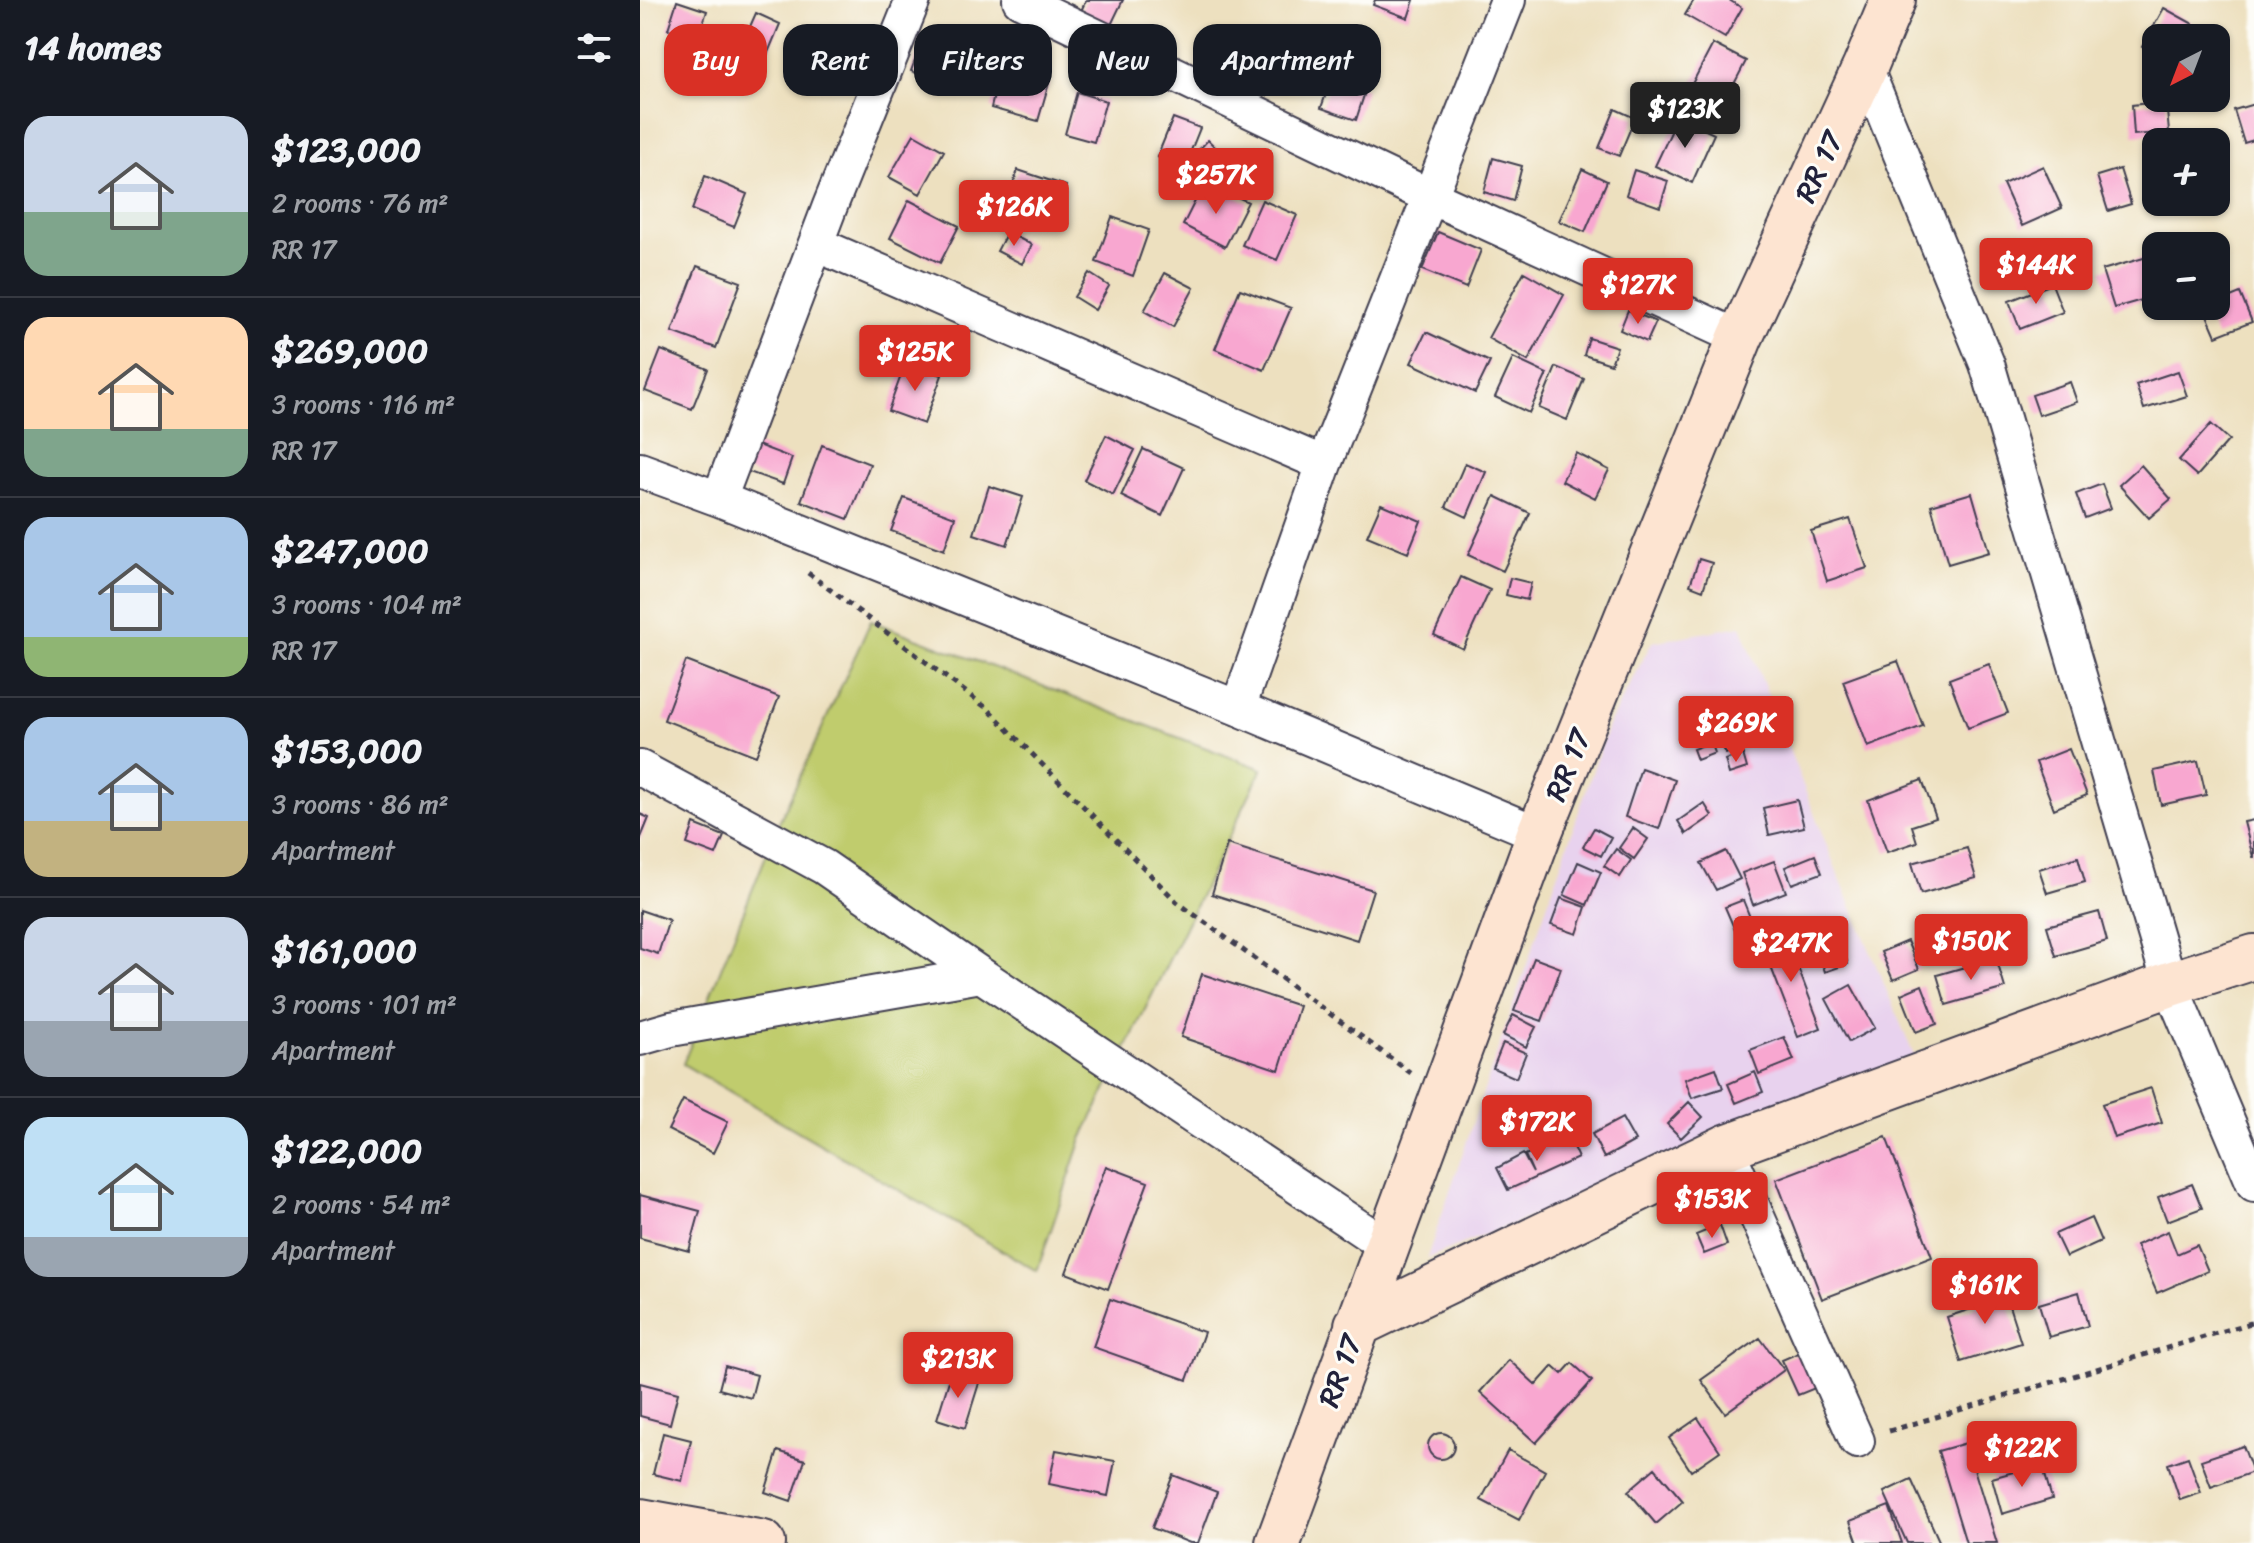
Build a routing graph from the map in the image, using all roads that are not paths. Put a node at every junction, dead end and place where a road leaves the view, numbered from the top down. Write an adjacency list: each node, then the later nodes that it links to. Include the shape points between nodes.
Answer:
1 (913, 0): 7 (street)
2 (1020, 0): 6 (street)
3 (1508, 0): 6 (street)
4 (1893, 0): 5 (main road, RR 17 / RR 17)
5 (1865, 67): 8 (main road, RR 17 / RR 17); 17 (street, via 1987,364)
6 (1429, 196): 8 (street); 9 (street)
7 (816, 244): 9 (street); 11 (street)
8 (1740, 338): 14 (main road, RR 17 / RR 17)
9 (1324, 464): 12 (street)
10 (640, 470): 11 (street)
11 (719, 499): 12 (street)
12 (1238, 708): 14 (street)
13 (640, 768): 16 (street, via 815,861)
14 (1539, 834): 21 (main road, RR 17 / RR 17)
15 (2254, 957): 17 (main road)
16 (981, 975): 18 (street); 21 (street)
17 (2170, 984): 19 (main road); 20 (street)
18 (640, 1038)
19 (1726, 1147): 22 (main road); 23 (street)
20 (2254, 1184)
21 (1385, 1245): 22 (main road, RR 17 / RR 17)
22 (1357, 1325): 26 (main road, RR 17 / RR 17)
23 (1857, 1441)
24 (640, 1521): 25 (main road)
25 (763, 1543)
26 (1278, 1543)

